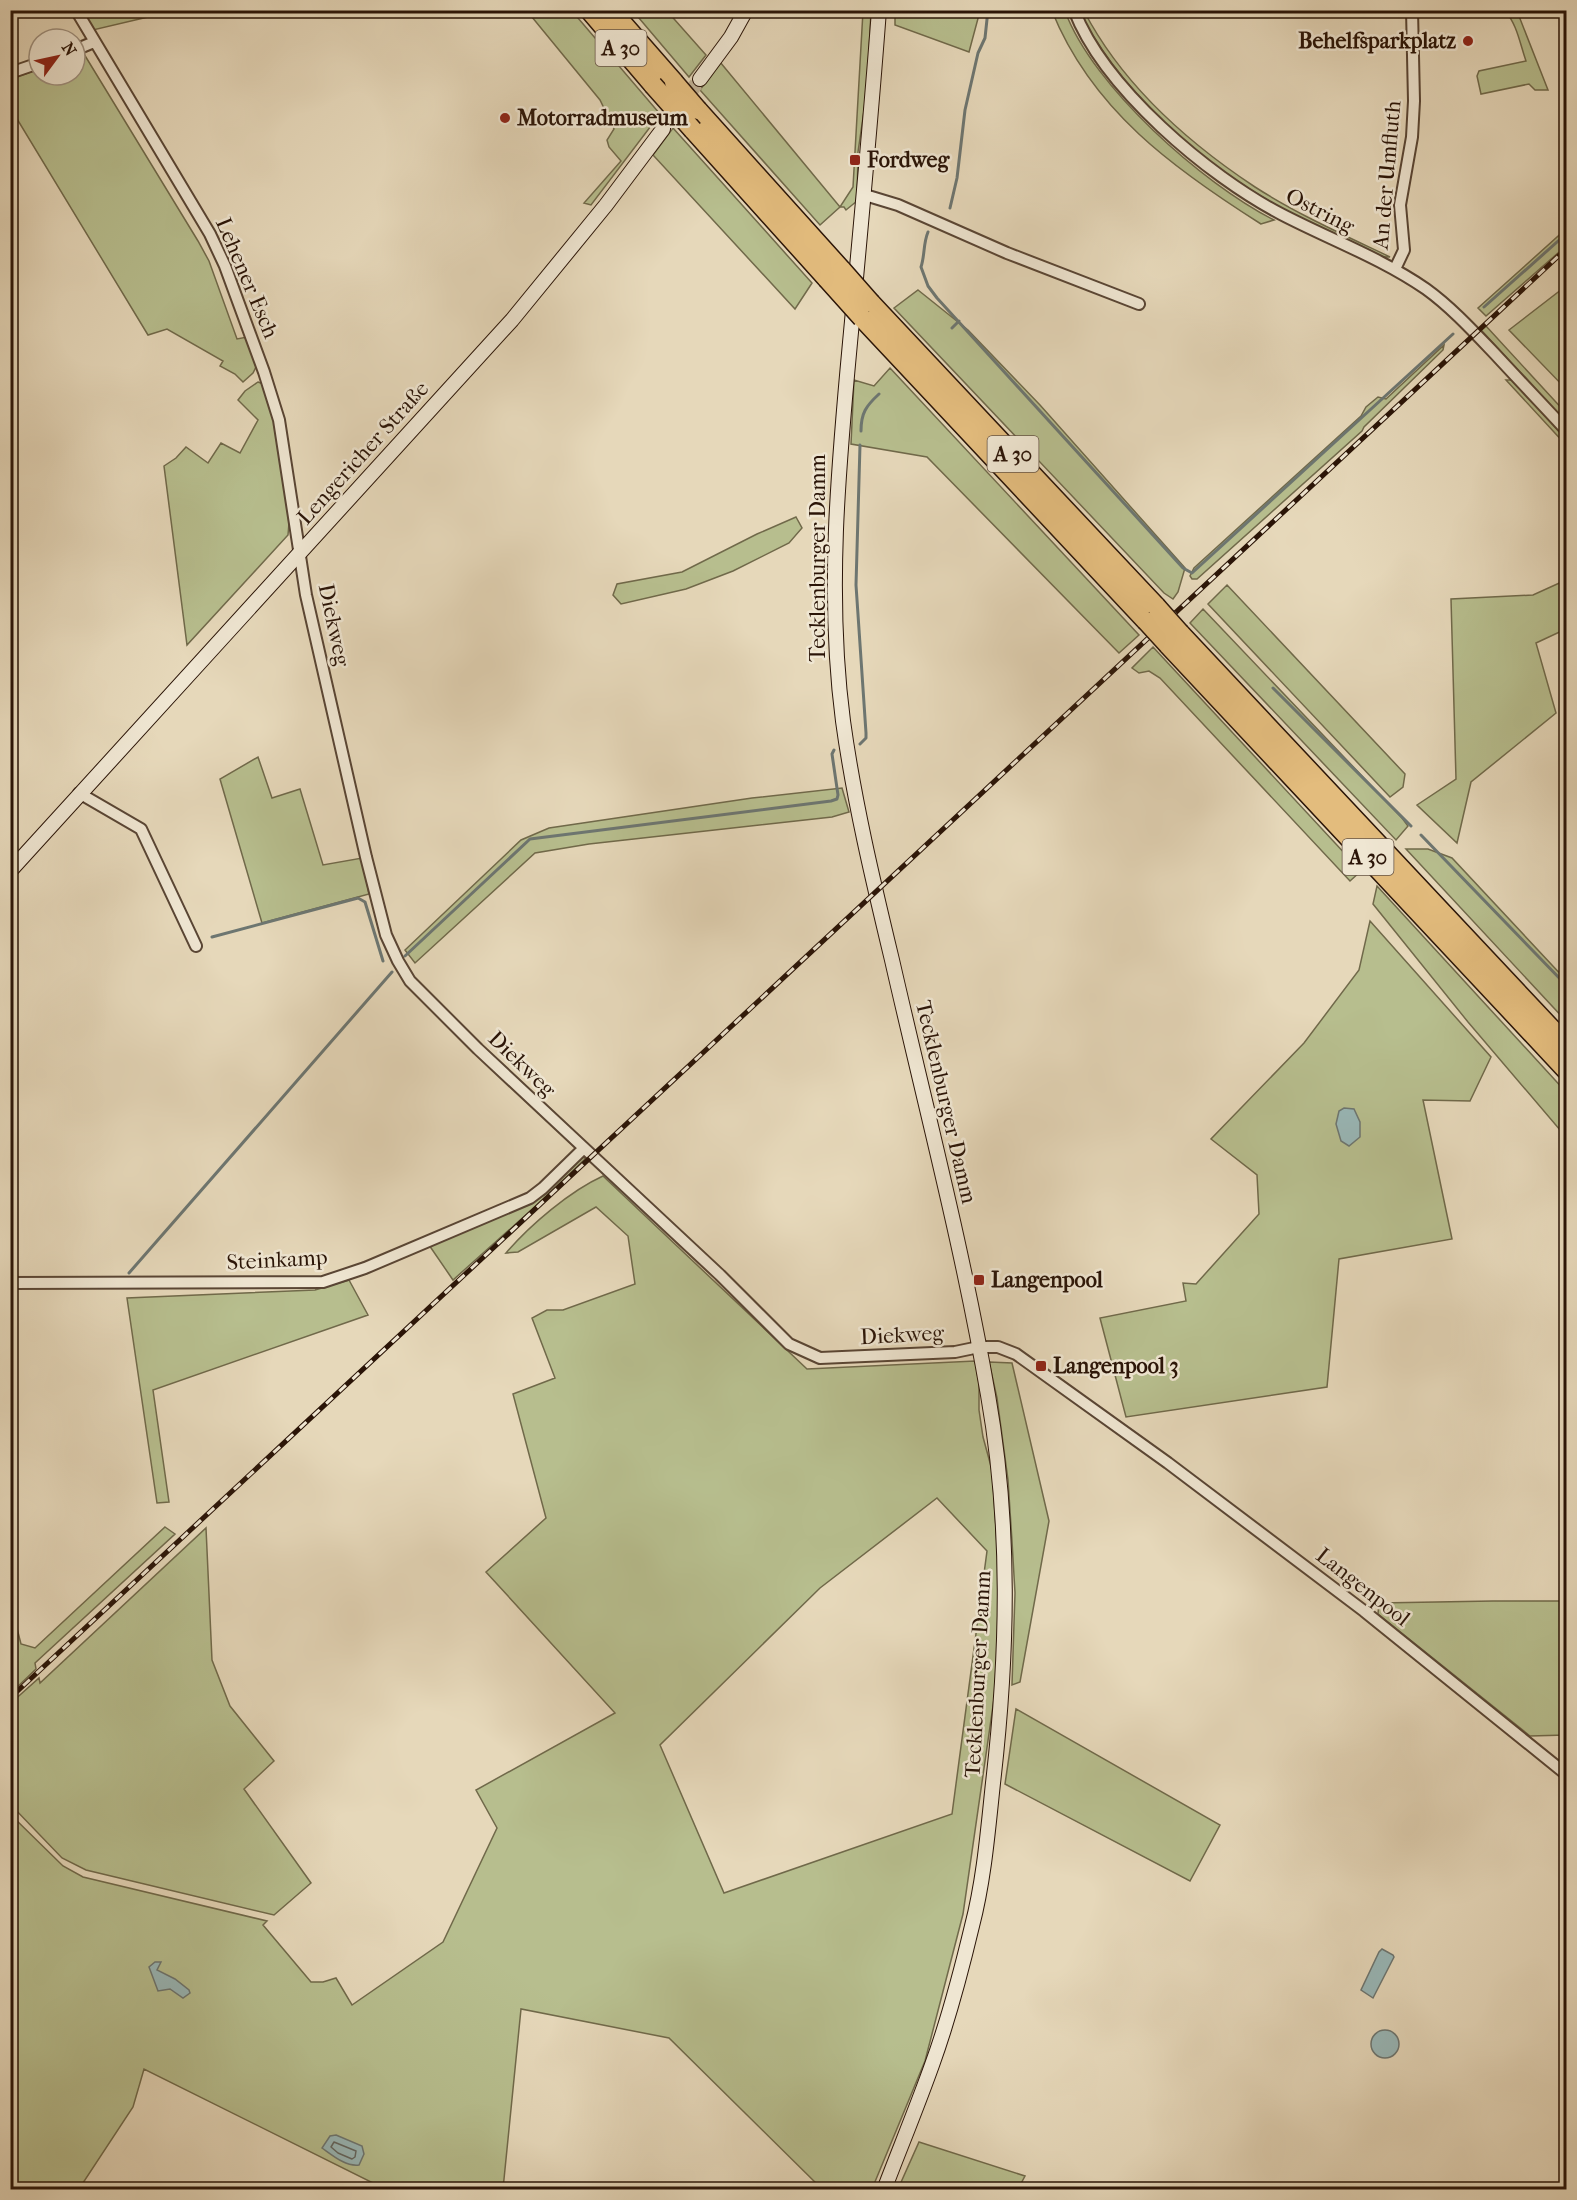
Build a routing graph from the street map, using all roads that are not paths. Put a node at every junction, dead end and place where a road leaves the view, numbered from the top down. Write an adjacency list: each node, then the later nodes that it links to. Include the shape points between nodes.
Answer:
1 (76, 10): 8 (street, Lehener Esch)
2 (589, 10): 16 (highway, A 30, bridge, via 693,130)
3 (611, 10): 16 (highway, A 30, bridge)
4 (746, 10): 12 (main road)
5 (879, 10): 14 (main road, Tecklenburger Damm)
6 (1074, 10): 15 (street, Ostring, via 1089,40 1117,78 1182,145 1278,213)
7 (1412, 10): 15 (street, An der Umfluth, via 1413,128 1400,205 1405,243)
8 (94, 42): 9 (street); 19 (street, Lehener Esch, via 210,234 225,266 279,420)
9 (87, 45)
10 (27, 67): 11 (street)
11 (10, 73)
12 (700, 78)
13 (663, 129): 19 (main road, Lengericher Straße, via 512,320)
14 (865, 195): 17 (street); 28 (main road, Tecklenburger Damm, via 837,501 835,595 843,722 861,825)
15 (1395, 269): 18 (street, Ostring, via 1458,317)
16 (834, 275): 20 (highway, A 30, bridge)
17 (1139, 304)
18 (1566, 430)
19 (300, 553): 21 (main road, Lengericher Straße); 26 (street, Diekweg, via 306,595 377,906 398,961 410,981 470,1042)
20 (1174, 639): 24 (highway, A 30); 25 (highway, A 30)
21 (79, 793): 22 (main road, Lengericher Straße); 23 (street, via 141,829)
22 (10, 871)
23 (196, 946)
24 (1566, 1044)
25 (1566, 1070)
26 (583, 1149): 27 (street, Steinkamp, via 530,1198 365,1269 323,1282); 28 (street, Diekweg, via 789,1344 820,1358 955,1352)
27 (10, 1283)
28 (979, 1347): 29 (street, Langenpool, via 998,1347 1016,1354 1168,1463 1364,1611); 30 (main road, Tecklenburger Damm, via 999,1482 1006,1598 1000,1720 989,1823 974,1920 943,2030)
29 (1566, 1774)
30 (884, 2190)

